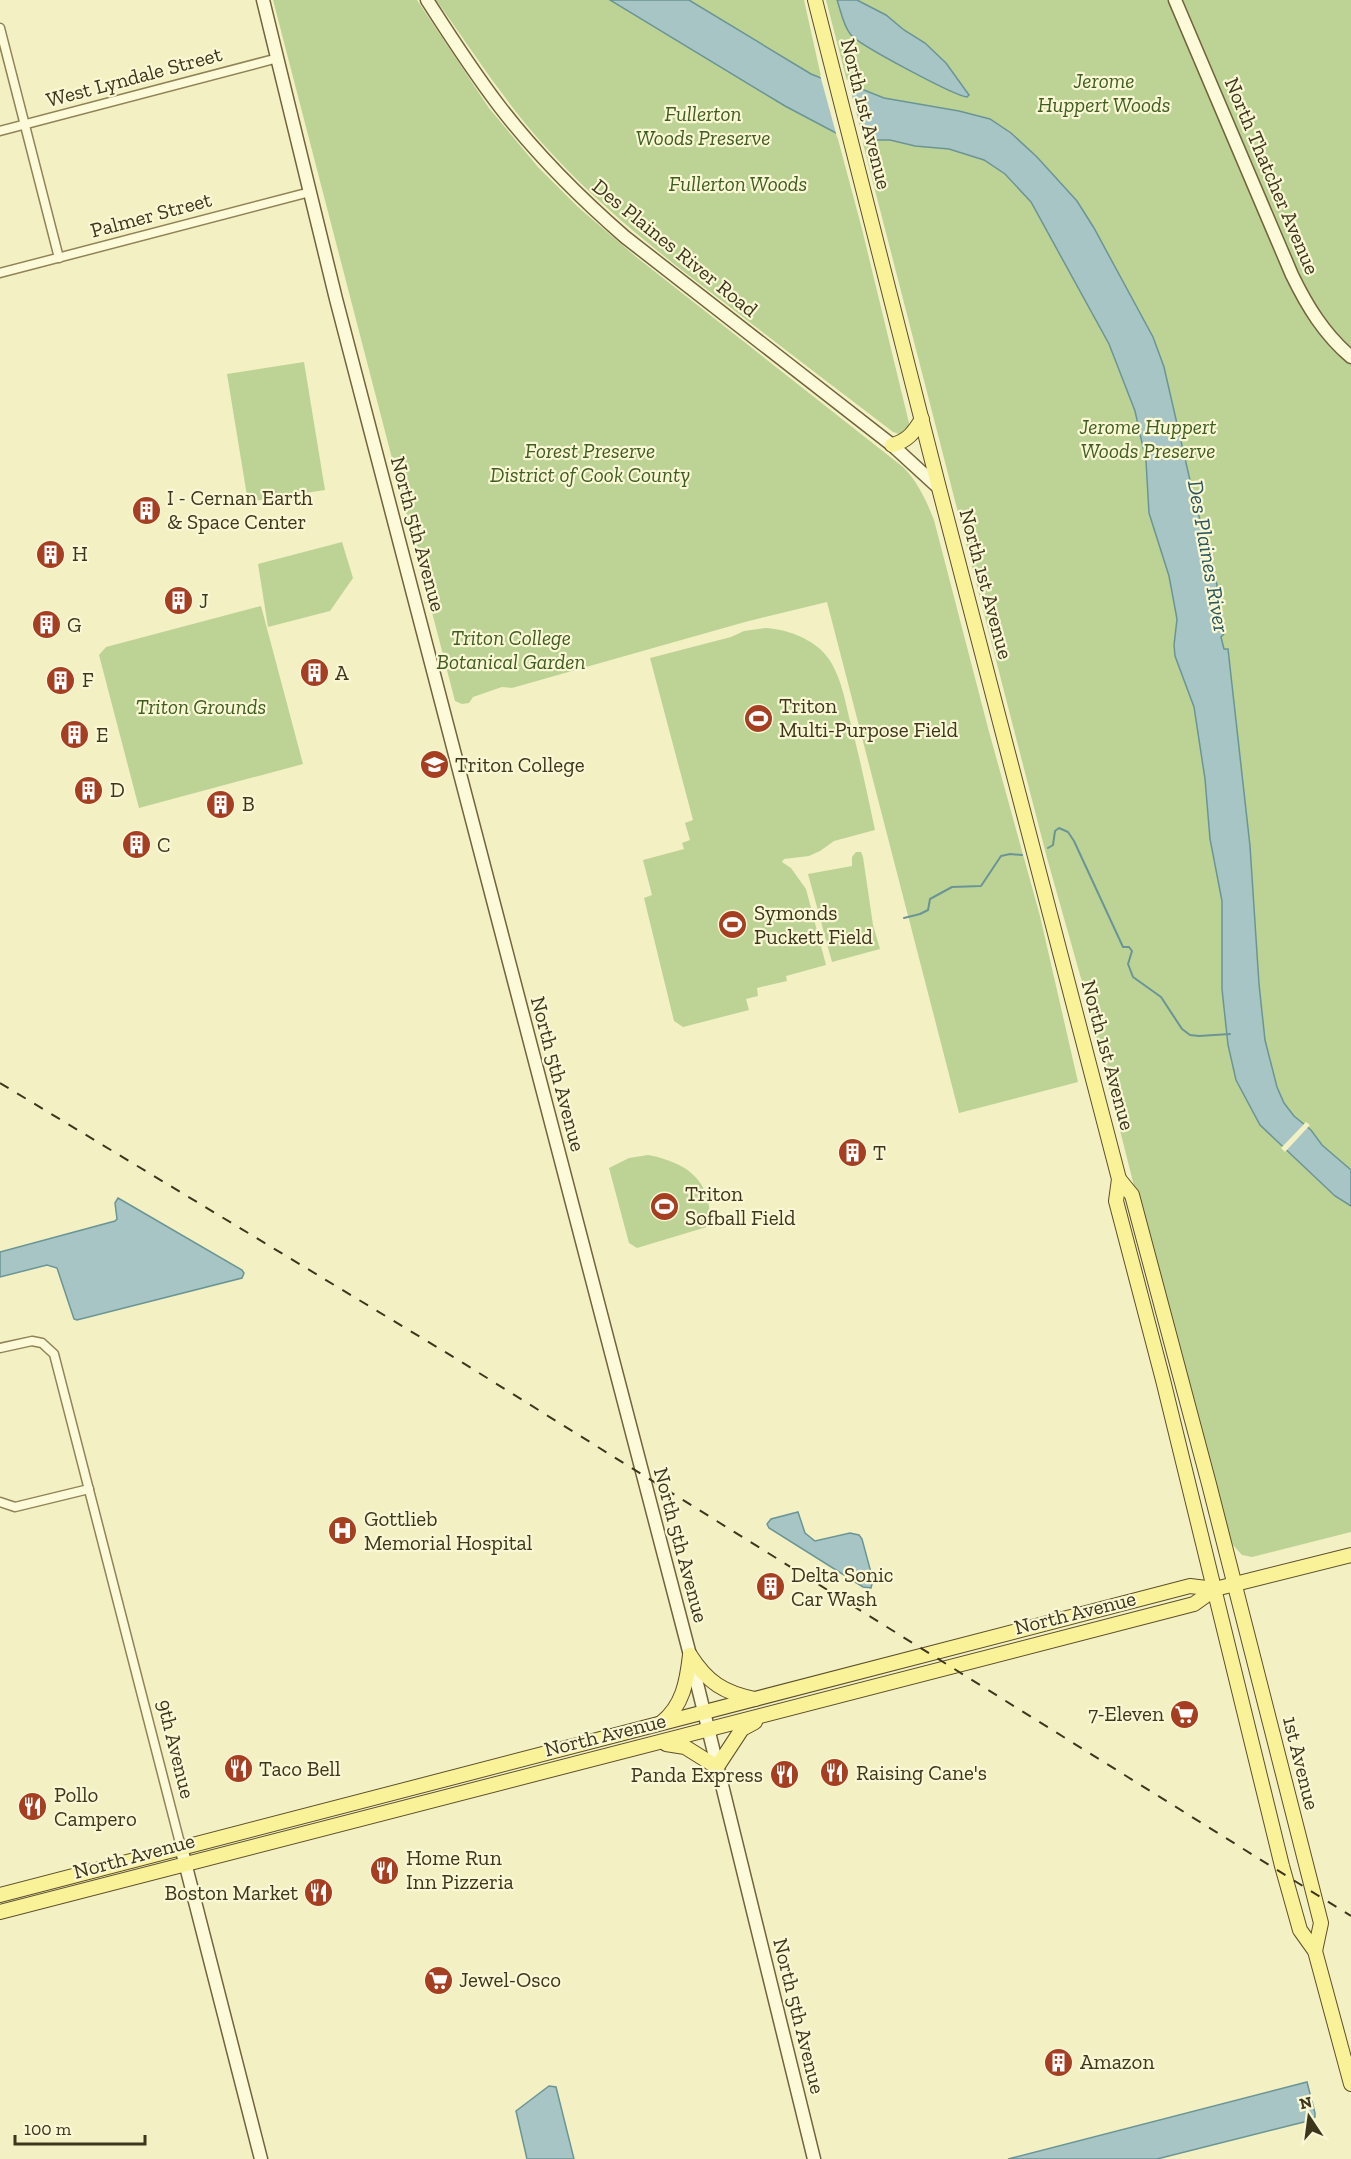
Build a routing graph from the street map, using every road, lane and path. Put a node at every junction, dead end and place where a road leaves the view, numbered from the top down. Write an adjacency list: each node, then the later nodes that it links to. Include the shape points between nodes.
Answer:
1 (263, 0): 6 (street, North 5th Avenue)
2 (427, 0): 14 (street, Des Plaines River Road, via 505,114 597,213)
3 (815, 0): 13 (main road, North 1st Avenue)
4 (1175, 0): 12 (street, North Thatcher Avenue, via 1292,275 1325,331)
5 (0, 28): 7 (street)
6 (278, 58): 7 (street, West Lyndale Street); 9 (street, North 5th Avenue)
7 (25, 125): 8 (street, West Lyndale Street); 10 (street)
8 (0, 131)
9 (310, 192): 10 (street, Palmer Street); 23 (street, North 5th Avenue)
10 (59, 258): 11 (street, Palmer Street)
11 (0, 273)
12 (1351, 357)
13 (922, 419): 14 (main road, via 913,434); 15 (main road, North 1st Avenue)
14 (892, 444): 15 (street, Des Plaines River Road)
15 (939, 488): 16 (main road, North 1st Avenue)
16 (1119, 1179): 21 (main road, North 1st Avenue, via 1132,1195); 22 (main road, North 1st Avenue, via 1116,1201)
17 (0, 1348): 18 (street, 9th Avenue, via 42,1342 54,1354)
18 (89, 1488): 19 (street, via 15,1507); 31 (street, 9th Avenue)
19 (0, 1502)
20 (1351, 1555): 21 (main road, North Avenue)
21 (1235, 1585): 22 (main road, North Avenue); 35 (main road, 1st Avenue, via 1321,1923)
22 (1215, 1589): 24 (main road, North Avenue, via 1190,1586); 25 (main road, North Avenue, via 1194,1604); 35 (main road, 1st Avenue, via 1300,1930)
23 (690, 1655): 24 (main road, via 700,1671 720,1687); 26 (street, North 5th Avenue); 27 (main road, via 679,1703)
24 (756, 1699): 26 (main road, North Avenue)
25 (776, 1712): 28 (main road, North Avenue); 30 (main road, via 742,1729)
26 (704, 1713): 27 (main road, North Avenue); 28 (street, North 5th Avenue)
27 (659, 1724): 31 (main road, North Avenue)
28 (708, 1730): 29 (main road, North Avenue); 30 (street, North 5th Avenue)
29 (654, 1744): 30 (main road, via 685,1747); 32 (main road, North Avenue)
30 (717, 1767): 38 (street, North 5th Avenue)
31 (181, 1847): 32 (street, 9th Avenue); 33 (main road, North Avenue)
32 (185, 1864): 34 (main road, North Avenue); 37 (street, 9th Avenue)
33 (0, 1895)
34 (0, 1912)
35 (1316, 1951): 36 (main road, 1st Avenue)
36 (1351, 2084)
37 (261, 2159)
38 (814, 2159)

